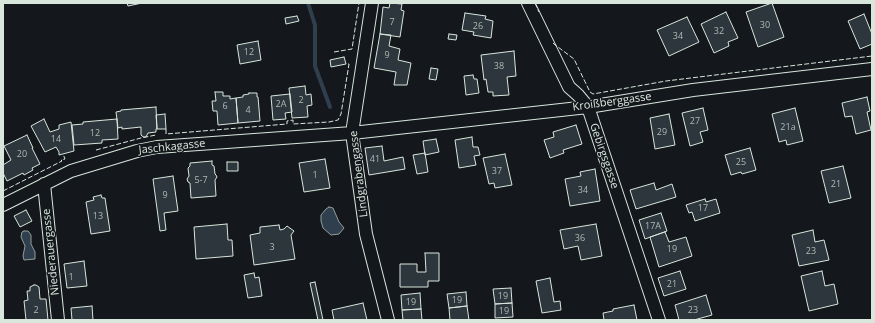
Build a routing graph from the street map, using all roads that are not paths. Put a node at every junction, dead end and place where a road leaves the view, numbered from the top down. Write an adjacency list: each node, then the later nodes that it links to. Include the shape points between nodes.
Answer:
1 (372, 3): 5 (street, Lindgrabengasse)
2 (528, 3): 4 (street, Gebirgsgasse, via 569,87)
3 (872, 69): 4 (street, Kroißberggasse, via 693,90)
4 (588, 107): 5 (street, Kroißberggasse); 10 (street, Gebirgsgasse)
5 (352, 133): 6 (street, Jaschkagasse, via 157,147 71,171); 9 (street, Lindgrabengasse, via 366,234)
6 (44, 184): 7 (street, Jaschkagasse); 8 (street, Niederauergasse)
7 (3, 206)
8 (58, 320)
9 (388, 320)
10 (659, 320)

